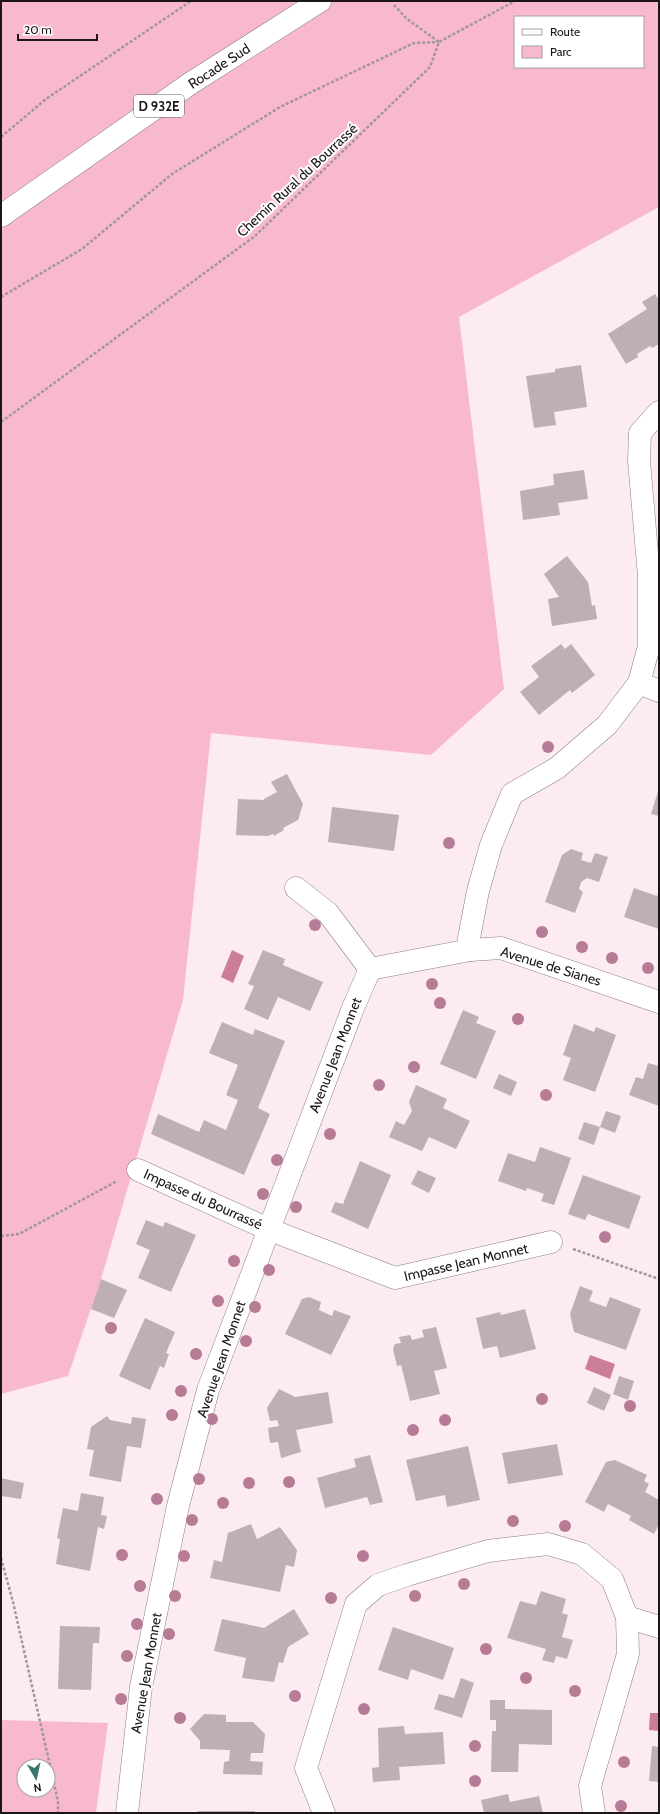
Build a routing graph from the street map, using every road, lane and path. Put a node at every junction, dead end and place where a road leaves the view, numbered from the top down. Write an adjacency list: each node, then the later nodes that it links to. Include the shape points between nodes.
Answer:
1 (191, 1): 6 (path, via 46,99)
2 (320, 1): 7 (street, Rocade Sud / D 932E, via 191,84)
3 (515, 1): 5 (path)
4 (394, 5): 5 (path, via 407,19)
5 (439, 42): 8 (path, via 414,43 280,107 172,174 82,249); 10 (path, Chemin Rural du Bourrassé, via 430,67 255,236)
6 (1, 137)
7 (1, 216)
8 (1, 296)
9 (659, 412): 11 (street, via 640,433 639,461 649,576 649,646)
10 (1, 422)
11 (638, 683): 12 (street); 14 (street, via 607,725 557,768 512,794 490,845 469,938)
12 (659, 690)
13 (296, 888): 15 (street, via 328,913)
14 (470, 950): 15 (street, Avenue de Sianes); 16 (street, Avenue de Sianes, via 501,948)
15 (370, 968): 18 (street, Avenue Jean Monnet)
16 (659, 1002)
17 (138, 1170): 18 (street, Impasse du Bourrassé); 19 (path, via 19,1234)
18 (268, 1229): 20 (street, Impasse Jean Monnet, via 395,1278); 26 (street, Avenue Jean Monnet, via 208,1390 178,1506 141,1687)
19 (1, 1236)
20 (551, 1242): 21 (path)
21 (659, 1279)
22 (1, 1558): 25 (path, via 58,1801)
23 (627, 1617): 24 (street); 27 (street, via 612,1579 582,1554 548,1544 488,1551 378,1586 356,1604 306,1768); 28 (street, via 628,1654 590,1786)
24 (659, 1627)
25 (58, 1813)
26 (127, 1813)
27 (324, 1813)
28 (594, 1813)

